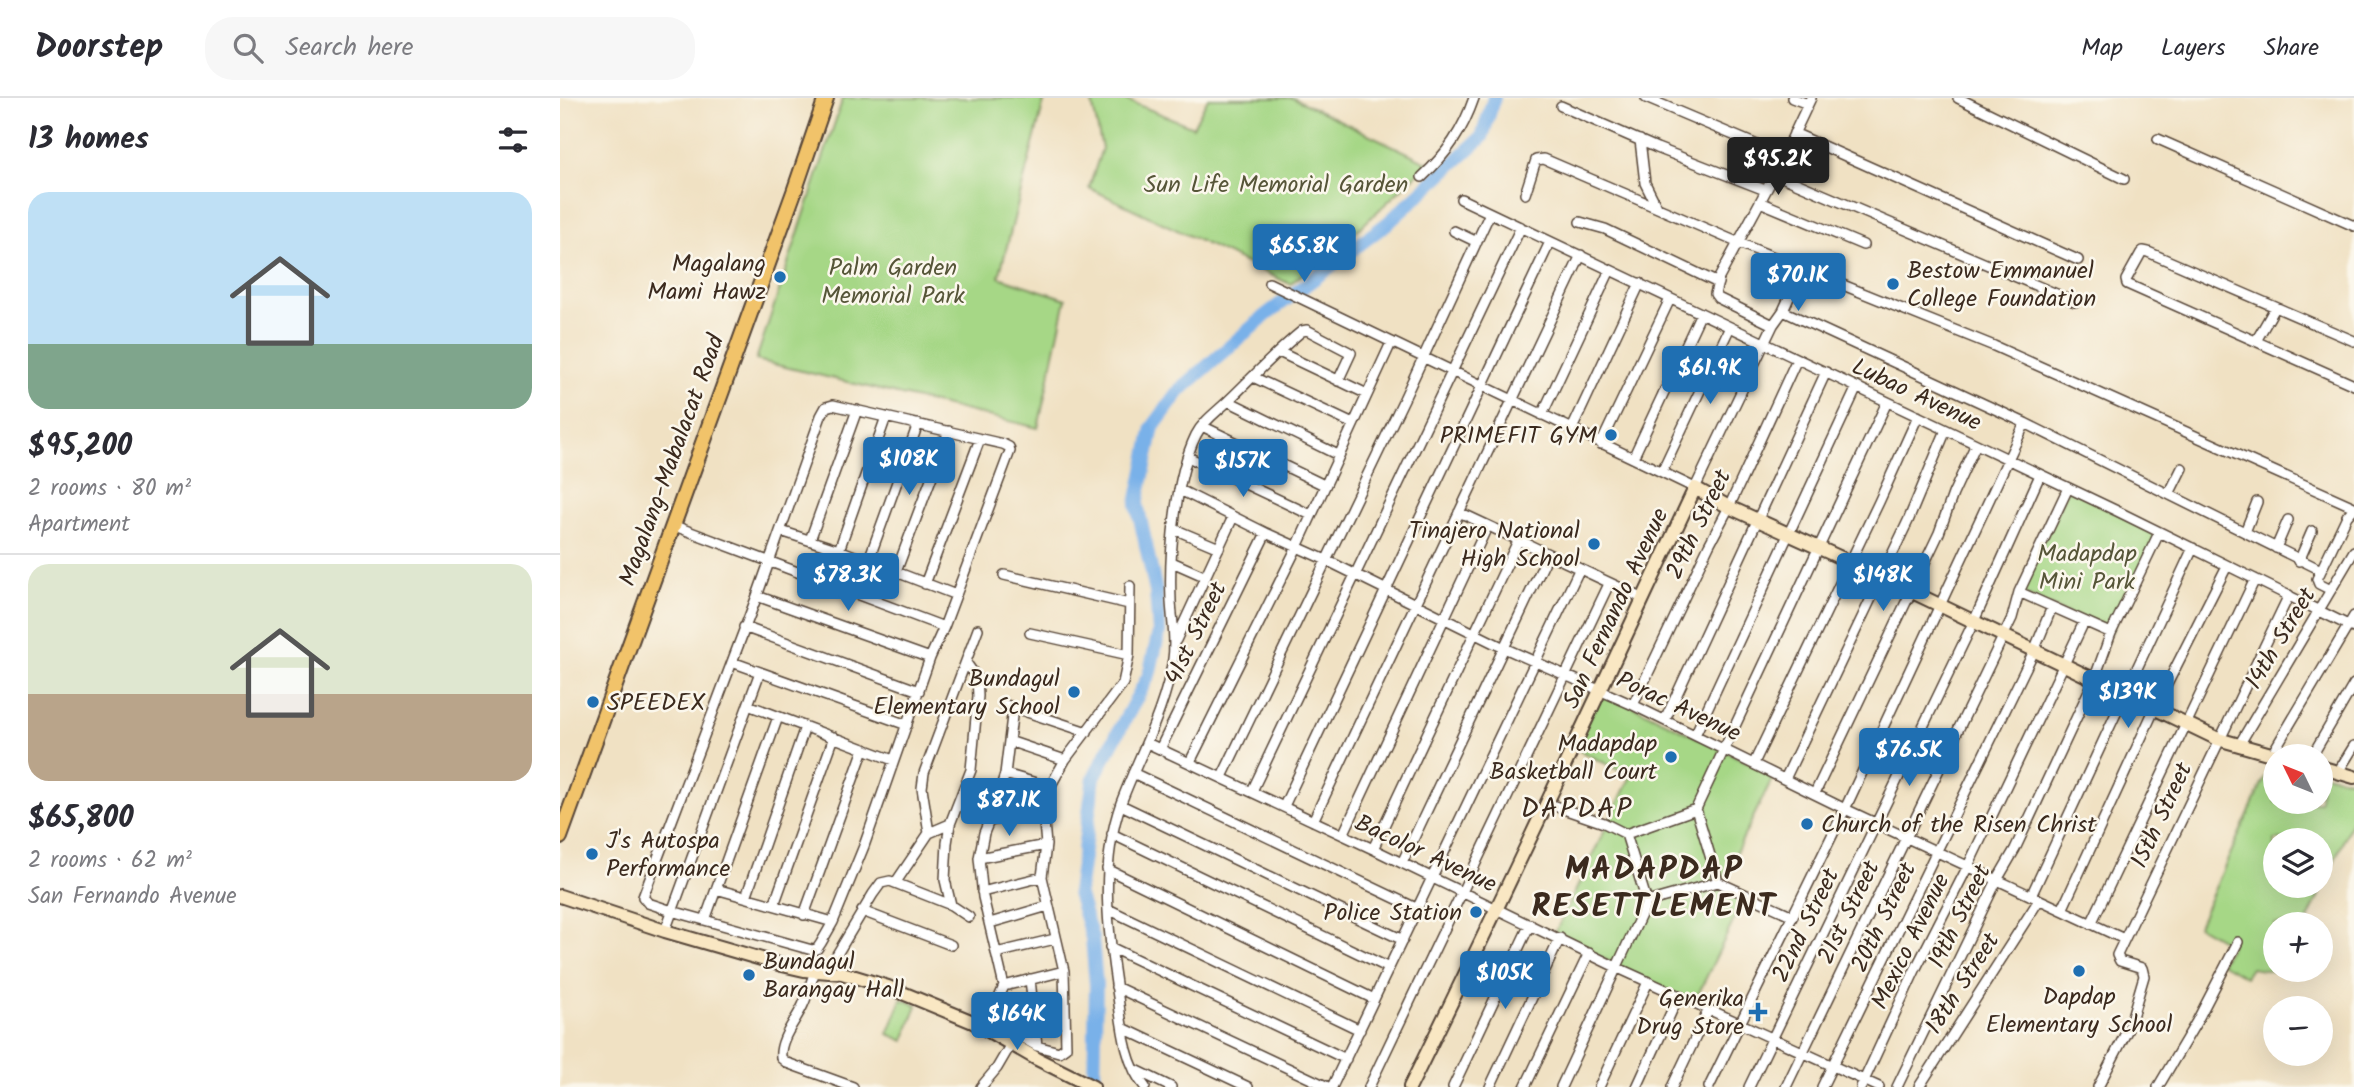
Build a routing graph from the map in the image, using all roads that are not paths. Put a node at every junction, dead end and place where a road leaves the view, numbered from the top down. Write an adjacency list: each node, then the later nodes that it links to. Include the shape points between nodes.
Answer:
1 (826, 98): 95 (main road, Magalang-Mabalacat Road)
2 (1474, 98): 13 (street, via 1454,142)
3 (1646, 98): 11 (street)
4 (1792, 98): 6 (street)
5 (1958, 98): 14 (street)
6 (1809, 101): 8 (street)
7 (1561, 106): 10 (street)
8 (1794, 133): 11 (street); 30 (street)
9 (2158, 139): 22 (street)
10 (1640, 140): 15 (street); 19 (street, via 1645,183)
11 (1783, 156): 12 (street)
12 (1775, 174): 15 (street); 37 (street)
13 (1422, 177)
14 (2124, 179)
15 (1765, 190): 18 (street)
16 (1525, 194): 19 (street, via 1538,158)
17 (1461, 199): 20 (street, Lubao Avenue)
18 (1760, 202): 27 (street); 28 (street)
19 (1657, 207): 27 (street)
20 (1490, 213): 23 (street, Lubao Avenue); 25 (street)
21 (1580, 222): 33 (street, via 1605,229)
22 (2354, 226)
23 (1521, 228): 26 (street, Lubao Avenue); 51 (street)
24 (1454, 231): 25 (street)
25 (1477, 242): 48 (street)
26 (1550, 242): 29 (street, Lubao Avenue); 55 (street)
27 (1739, 243): 31 (street); 33 (street)
28 (1863, 245)
29 (1581, 255): 32 (street, Lubao Avenue); 59 (street)
30 (2078, 260)
31 (1802, 269): 39 (street, San Fernando Avenue); 89 (street, via 1994,346)
32 (1610, 270): 35 (street, Lubao Avenue); 62 (street)
33 (1718, 282): 41 (street, via 1714,294 1718,298)
34 (1269, 283): 45 (street, San Fernando Avenue)
35 (1640, 283): 36 (street, Lubao Avenue); 69 (street)
36 (1670, 299): 40 (street, Lubao Avenue); 73 (street)
37 (2075, 302)
38 (2275, 307): 43 (street); 43 (street, via 2146,251 2126,280); 44 (street)
39 (1783, 311): 41 (street, San Fernando Avenue); 65 (street)
40 (1701, 313): 42 (street, Lubao Avenue); 77 (street)
41 (1773, 325): 46 (street, San Fernando Avenue)
42 (1730, 327): 46 (street, Lubao Avenue); 80 (street)
43 (2256, 341): 54 (street)
44 (2354, 341)
45 (1391, 343): 48 (street, San Fernando Avenue); 57 (street)
46 (1763, 344): 49 (street, Lubao Avenue); 83 (street, San Fernando Avenue)
47 (1279, 352): 52 (street); 53 (street); 53 (street, via 1307,330 1351,352)
48 (1422, 358): 51 (street, San Fernando Avenue); 115 (street)
49 (1797, 359): 50 (street, Lubao Avenue); 88 (street, 29th Street)
50 (1826, 372): 56 (street, Lubao Avenue); 93 (street)
51 (1452, 373): 55 (street, San Fernando Avenue); 125 (street)
52 (1253, 377): 58 (street); 67 (street)
53 (1338, 381): 57 (street)
54 (2354, 385)
55 (1483, 387): 59 (street, San Fernando Avenue); 132 (street)
56 (1857, 387): 60 (street, Lubao Avenue); 103 (street)
57 (1367, 394): 67 (street)
58 (1228, 401): 68 (street); 75 (street)
59 (1513, 401): 62 (street, San Fernando Avenue); 90 (street)
60 (1887, 402): 63 (street, Lubao Avenue); 108 (street)
61 (857, 410): 64 (street); 98 (street, via 833,405 824,409); 104 (street)
62 (1542, 415): 69 (street, San Fernando Avenue)
63 (1917, 416): 70 (street, Lubao Avenue); 119 (street)
64 (886, 417): 66 (street); 111 (street)
65 (2025, 423): 78 (street); 86 (street)
66 (918, 424): 71 (street); 117 (street)
67 (1353, 424): 75 (street)
68 (1202, 426): 76 (street); 82 (street)
69 (1572, 429): 73 (street, San Fernando Avenue)
70 (1946, 430): 74 (street, Lubao Avenue); 127 (street)
71 (949, 431): 72 (street); 123 (street)
72 (980, 439): 129 (street); 137 (street, via 1003,444 1010,452)
73 (1601, 444): 77 (street, San Fernando Avenue)
74 (1976, 444): 78 (street, Lubao Avenue); 134 (street)
75 (1338, 455): 82 (street)
76 (1188, 457): 85 (street); 91 (street)
77 (1633, 458): 80 (street, San Fernando Avenue)
78 (2007, 460): 81 (street, Lubao Avenue); 142 (street)
79 (2182, 468): 86 (street)
80 (1662, 471): 83 (street, San Fernando Avenue)
81 (2040, 475): 84 (street, Lubao Avenue); 146 (street, 22nd Street)
82 (1324, 485): 91 (street)
83 (1695, 488): 88 (main road, San Fernando Avenue); 139 (main road, San Fernando Avenue)
84 (2068, 488): 102 (street, Lubao Avenue); 135 (street, 21st Street)
85 (1180, 489): 92 (street, Porac Avenue); 97 (street)
86 (2169, 494): 100 (street)
87 (2257, 502): 100 (street)
88 (1729, 507): 93 (main road, San Fernando Avenue); 174 (street, 29th Street)
89 (2354, 507): 122 (street)
90 (1459, 512): 96 (street); 140 (street)
91 (1311, 515): 106 (street)
92 (1233, 517): 101 (street, Porac Avenue); 107 (street)
93 (1758, 519): 103 (main road, San Fernando Avenue); 178 (street)
94 (2288, 520): 110 (street)
95 (672, 524): 114 (street); 224 (main road, Magalang-Mabalacat Road)
96 (1487, 527): 105 (street); 145 (street)
97 (1174, 529): 107 (street); 118 (street)
98 (781, 531): 104 (street); 114 (street)
99 (2312, 531): 116 (street)
100 (2245, 532): 110 (street)
101 (1266, 533): 106 (street, Porac Avenue); 193 (street, 41st Street)
102 (2159, 533): 109 (street, Lubao Avenue); 153 (street, 19th Street)
103 (1788, 534): 108 (main road, San Fernando Avenue); 183 (street)
104 (810, 540): 111 (street)
105 (1518, 541): 113 (street); 154 (street)
106 (1297, 547): 115 (street, Porac Avenue); 198 (street)
107 (1219, 548): 126 (street)
108 (1819, 548): 119 (main road, San Fernando Avenue); 194 (street)
109 (2193, 548): 120 (street, Lubao Avenue); 171 (street, 18th Street)
110 (2276, 548): 116 (street)
111 (839, 550): 117 (street)
112 (2354, 551): 133 (street, 14th Street)
113 (1548, 555): 121 (street); 157 (street)
114 (769, 560): 138 (street); 150 (street)
115 (1326, 560): 125 (street, Porac Avenue); 204 (street)
116 (2300, 561): 122 (street)
117 (868, 562): 123 (street)
118 (1172, 562): 126 (street); 156 (street)
119 (1850, 562): 127 (main road, San Fernando Avenue); 199 (street)
120 (2227, 566): 128 (street, Lubao Avenue); 176 (street)
121 (1579, 570): 130 (street); 162 (street)
122 (2321, 570): 133 (street, via 2317,582)
123 (896, 572): 129 (street)
124 (1004, 575): 141 (street)
125 (1355, 575): 132 (street, Porac Avenue); 208 (street)
126 (1206, 577): 156 (street)
127 (1880, 577): 134 (main road, San Fernando Avenue); 206 (street)
128 (2255, 579): 136 (street, Lubao Avenue); 179 (street)
129 (925, 584): 137 (street)
130 (1609, 584): 139 (street); 166 (street)
131 (1129, 586): 141 (street)
132 (1386, 589): 140 (street, Porac Avenue); 212 (street)
133 (2331, 590): 144 (street, 14th Street)
134 (1909, 592): 142 (main road, San Fernando Avenue); 209 (street)
135 (2019, 592): 143 (street); 155 (street, 21st Street)
136 (2289, 594): 144 (street, Lubao Avenue); 185 (street, 15th Street)
137 (956, 595): 150 (street)
138 (757, 596): 149 (street); 160 (street)
139 (1642, 598): 169 (main road, San Fernando Avenue)
140 (1415, 603): 145 (street, Porac Avenue); 217 (street)
141 (1129, 604): 159 (street)
142 (1940, 607): 146 (main road, San Fernando Avenue); 214 (street)
143 (2052, 607): 147 (street); 158 (street, 20th Street)
144 (2319, 609): 148 (street, Lubao Avenue); 190 (street, 14th Street)
145 (1445, 619): 154 (street, Porac Avenue); 223 (street)
146 (1974, 621): 155 (main road, San Fernando Avenue); 218 (street, 22nd Street)
147 (2084, 622): 153 (street); 164 (street, Mexico Avenue)
148 (2352, 623): 188 (street)
149 (744, 627): 161 (street); 170 (street)
150 (944, 627): 160 (street)
151 (978, 629): 163 (street)
152 (1030, 633): 159 (street)
153 (2111, 633): 167 (street, 19th Street)
154 (1476, 634): 157 (street, Porac Avenue); 227 (street)
155 (2003, 637): 158 (main road, San Fernando Avenue); 225 (street, 21st Street)
156 (1175, 642): 187 (street, via 1166,693)
157 (1504, 648): 162 (street, Porac Avenue); 230 (street)
158 (2034, 651): 164 (main road, San Fernando Avenue); 228 (street, 20th Street)
159 (1129, 655): 182 (street, via 1124,683)
160 (930, 658): 170 (street)
161 (732, 662): 165 (street); 252 (street, via 643,894 648,903)
162 (1536, 662): 166 (street, Porac Avenue); 234 (street)
163 (967, 664): 219 (street, via 978,683 973,754 970,775); 220 (street, via 924,773)
164 (2064, 666): 167 (main road, San Fernando Avenue); 231 (street, Mexico Avenue)
165 (760, 672): 173 (street); 180 (street)
166 (1565, 675): 169 (street, Porac Avenue); 240 (street)
167 (2094, 680): 171 (main road, San Fernando Avenue); 235 (street, 19th Street)
168 (2354, 684): 189 (street)
169 (1600, 690): 174 (street, Porac Avenue); 210 (main road, San Fernando Avenue)
170 (919, 691): 180 (street)
171 (2124, 695): 176 (main road, San Fernando Avenue); 243 (street, 18th Street)
172 (1003, 704): 175 (street)
173 (748, 705): 177 (street); 252 (street)
174 (1633, 705): 178 (street, Porac Avenue)
175 (1013, 708): 182 (street); 186 (street)
176 (2154, 710): 179 (main road, San Fernando Avenue); 251 (street)
177 (778, 717): 181 (street); 238 (street)
178 (1665, 720): 183 (street, Porac Avenue)
179 (2185, 724): 185 (main road, San Fernando Avenue); 261 (street)
180 (907, 725): 196 (street)
181 (805, 727): 184 (street); 242 (street)
182 (1087, 732): 197 (street)
183 (1695, 735): 194 (street, Porac Avenue)
184 (834, 737): 192 (street); 245 (street)
185 (2218, 739): 190 (main road, San Fernando Avenue); 265 (street, 15th Street)
186 (1009, 741): 197 (street); 203 (street)
187 (1147, 743): 193 (street, Bacolor Avenue); 202 (street)
188 (2281, 744)
189 (2319, 744)
190 (2239, 745): 195 (main road, San Fernando Avenue)
191 (2354, 746): 201 (street)
192 (864, 749): 196 (street); 254 (street)
193 (1160, 749): 198 (street, Bacolor Avenue)
194 (1725, 749): 199 (street, Porac Avenue); 213 (street)
195 (2263, 752)
196 (893, 760): 258 (street)
197 (1065, 760): 207 (street)
198 (1190, 762): 204 (street, Bacolor Avenue)
199 (1754, 763): 206 (street, Porac Avenue)
200 (2333, 771): 201 (main road)
201 (2338, 772): 205 (main road)
202 (1133, 773): 211 (street); 249 (street)
203 (1005, 774): 207 (street); 216 (street)
204 (1222, 777): 208 (street, Bacolor Avenue)
205 (2354, 777)
206 (1785, 779): 209 (street, Porac Avenue)
207 (1050, 788): 215 (street)
208 (1252, 791): 212 (street, Bacolor Avenue)
209 (1815, 793): 214 (street, Porac Avenue)
210 (1546, 803): 221 (street); 250 (main road, San Fernando Avenue)
211 (1121, 804): 222 (street); 266 (street)
212 (1284, 806): 217 (street, Bacolor Avenue)
213 (1696, 809): 221 (street); 237 (street)
214 (1845, 809): 218 (street, Porac Avenue); 255 (street)
215 (1043, 811): 216 (street); 226 (street)
216 (989, 821): 229 (street)
217 (1313, 821): 223 (street, Bacolor Avenue)
218 (1876, 822): 225 (street, Porac Avenue); 287 (street, 22nd Street)
219 (950, 824): 220 (street); 246 (street, via 945,873)
220 (929, 833): 236 (street)
221 (1626, 834): 244 (street)
222 (1112, 835): 232 (street); 272 (street)
223 (1343, 835): 227 (street, Bacolor Avenue)
224 (560, 837)
225 (1906, 837): 228 (street, Porac Avenue); 290 (street, 21st Street)
226 (1045, 845): 229 (street); 233 (street)
227 (1373, 849): 230 (street, Bacolor Avenue)
228 (1936, 852): 231 (street, Porac Avenue); 292 (street, 20th Street)
229 (979, 858): 239 (street)
230 (1402, 863): 234 (street, Bacolor Avenue)
231 (1968, 866): 235 (street, Porac Avenue); 294 (street, Mexico Avenue)
232 (1107, 869): 248 (street); 281 (street)
233 (1042, 877): 239 (street); 247 (street)
234 (1433, 878): 240 (street, Bacolor Avenue); 249 (street)
235 (1997, 880): 243 (street, Porac Avenue); 316 (street, 19th Street)
236 (896, 882): 246 (street); 253 (street, via 881,883)
237 (1718, 882): 244 (street); 255 (street)
238 (716, 889): 242 (street); 257 (street)
239 (982, 892): 259 (street)
240 (1463, 892): 250 (street, Bacolor Avenue); 302 (street)
241 (560, 896): 262 (main road)
242 (746, 897): 245 (street)
243 (2035, 898): 251 (street, Porac Avenue); 317 (street, 18th Street)
244 (1647, 902): 273 (street)
245 (774, 905): 254 (street)
246 (950, 905): 256 (street)
247 (1048, 906): 259 (street); 264 (street)
248 (1108, 909): 269 (street); 286 (street)
249 (1418, 909): 266 (street)
250 (1499, 909): 260 (street, Bacolor Avenue); 303 (main road, San Fernando Avenue)
251 (2062, 910): 261 (street, Porac Avenue)
252 (672, 911): 257 (street); 262 (street)
253 (862, 911): 268 (street); 274 (street)
254 (804, 915): 258 (street)
255 (1793, 916): 283 (street)
256 (969, 917)
257 (705, 920): 258 (street, via 812,950)
258 (832, 922)
259 (990, 923): 270 (street)
260 (1530, 923): 263 (street, Bacolor Avenue); 304 (street)
261 (2091, 924): 265 (street, Porac Avenue)
262 (665, 931): 274 (main road, via 782,965)
263 (1560, 938): 271 (street, Bacolor Avenue); 305 (street)
264 (1055, 939): 270 (street); 275 (street)
265 (2124, 939): 318 (street, via 2118,960 2142,968 2144,976 2129,1027)
266 (1403, 940): 272 (street)
267 (2238, 942): 319 (street)
268 (951, 945)
269 (1110, 947): 279 (street); 291 (street)
270 (996, 953): 278 (street)
271 (1589, 953): 273 (street, Bacolor Avenue); 306 (street)
272 (1389, 968): 281 (street)
273 (1618, 968): 277 (street, Bacolor Avenue); 307 (street)
274 (821, 971): 284 (main road, via 852,975); 296 (street, via 784,1041 781,1058)
275 (1064, 971): 276 (street); 289 (street, via 1066,1047 1059,1052)
276 (1030, 979): 278 (street); 289 (street)
277 (1648, 982): 280 (street, Bacolor Avenue); 308 (street)
278 (1004, 986): 284 (street)
279 (1116, 987): 285 (street); 301 (street)
280 (1679, 995): 282 (street, Bacolor Avenue); 309 (street)
281 (1374, 999): 286 (street)
282 (1709, 1009): 283 (street, Bacolor Avenue); 310 (street)
283 (1740, 1023): 287 (street, Bacolor Avenue); 311 (street)
284 (988, 1025): 288 (main road); 289 (street)
285 (1123, 1028): 293 (street); 300 (street)
286 (1360, 1030): 291 (street)
287 (1772, 1039): 290 (street, Bacolor Avenue); 312 (street, 22nd Street)
288 (1011, 1044): 295 (street); 297 (main road)
289 (1037, 1046)
290 (1802, 1051): 292 (street, Bacolor Avenue); 313 (street, 21st Street)
291 (1346, 1059): 301 (street)
292 (1832, 1066): 294 (street, Bacolor Avenue); 314 (street, 20th Street)
293 (1134, 1069): 298 (street); 299 (street)
294 (1863, 1084): 315 (street, Bacolor Avenue)
295 (982, 1086)
296 (853, 1087)
297 (1093, 1087)
298 (1145, 1087)
299 (1171, 1087)
300 (1248, 1087)
301 (1330, 1087)
302 (1369, 1087)
303 (1410, 1087)
304 (1453, 1087)
305 (1490, 1087)
306 (1525, 1087)
307 (1561, 1087)
308 (1599, 1087)
309 (1637, 1087)
310 (1672, 1087)
311 (1709, 1087)
312 (1749, 1087)
313 (1786, 1087)
314 (1822, 1087)
315 (1879, 1087)
316 (1896, 1087)
317 (1919, 1087)
318 (2098, 1087)
319 (2158, 1087)

